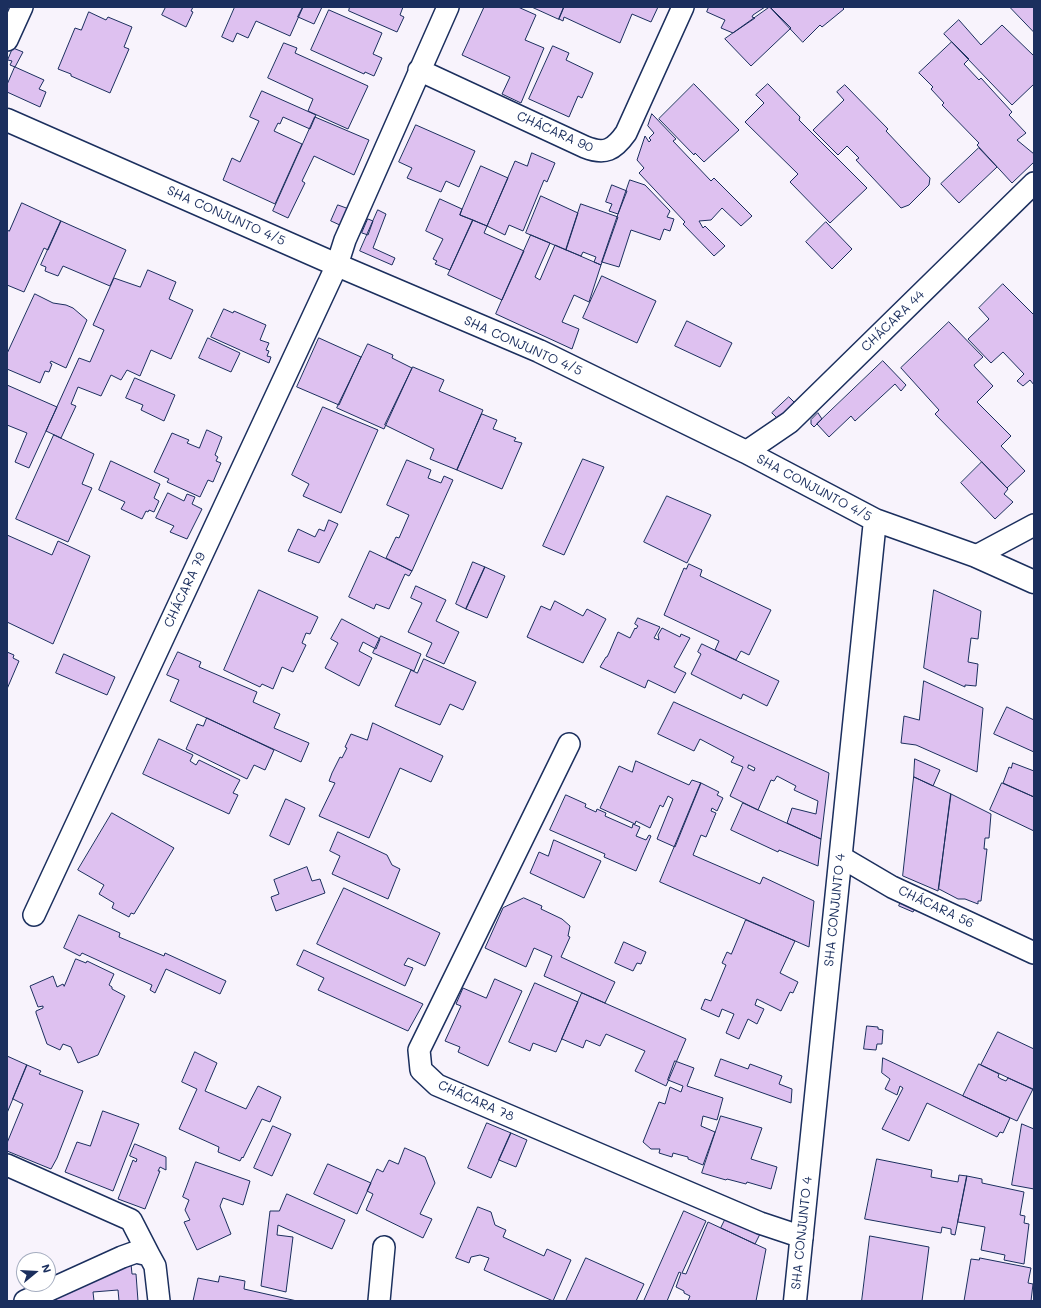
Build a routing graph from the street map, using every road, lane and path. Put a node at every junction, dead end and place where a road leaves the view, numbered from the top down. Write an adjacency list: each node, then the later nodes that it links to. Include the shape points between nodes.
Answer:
1 (22, 7): 4 (street)
2 (448, 7): 5 (street)
3 (684, 7): 5 (street, CHÁCARA 90, via 626,133 619,143 609,150 597,152 585,147)
4 (7, 40)
5 (419, 70): 8 (street, via 345,240)
6 (7, 120): 8 (street, SHA CONJUNTO 4/5)
7 (1034, 183): 9 (street, CHÁCARA 44, via 790,422)
8 (337, 265): 9 (street, SHA CONJUNTO 4/5, via 539,351); 16 (street, CHÁCARA 79)
9 (746, 452): 10 (street, SHA CONJUNTO 4/5)
10 (875, 520): 12 (street, SHA CONJUNTO 4/5); 15 (street, SHA CONJUNTO 4)
11 (1034, 525): 12 (street)
12 (976, 556): 13 (street, SHA CONJUNTO 4/5)
13 (1034, 582)
14 (569, 744): 19 (street, CHÁCARA 78, via 419,1050 421,1070 437,1085 760,1223)
15 (840, 857): 17 (street, CHÁCARA 56, via 892,887); 19 (street, SHA CONJUNTO 4)
16 (34, 915)
17 (1034, 952)
18 (7, 1165): 21 (street, via 131,1220)
19 (802, 1237): 25 (street, SHA CONJUNTO 4)
20 (384, 1247): 24 (street)
21 (149, 1255): 22 (street, via 136,1252 122,1257); 23 (street, via 155,1266)
22 (25, 1301)
23 (159, 1301)
24 (379, 1301)
25 (795, 1301)

